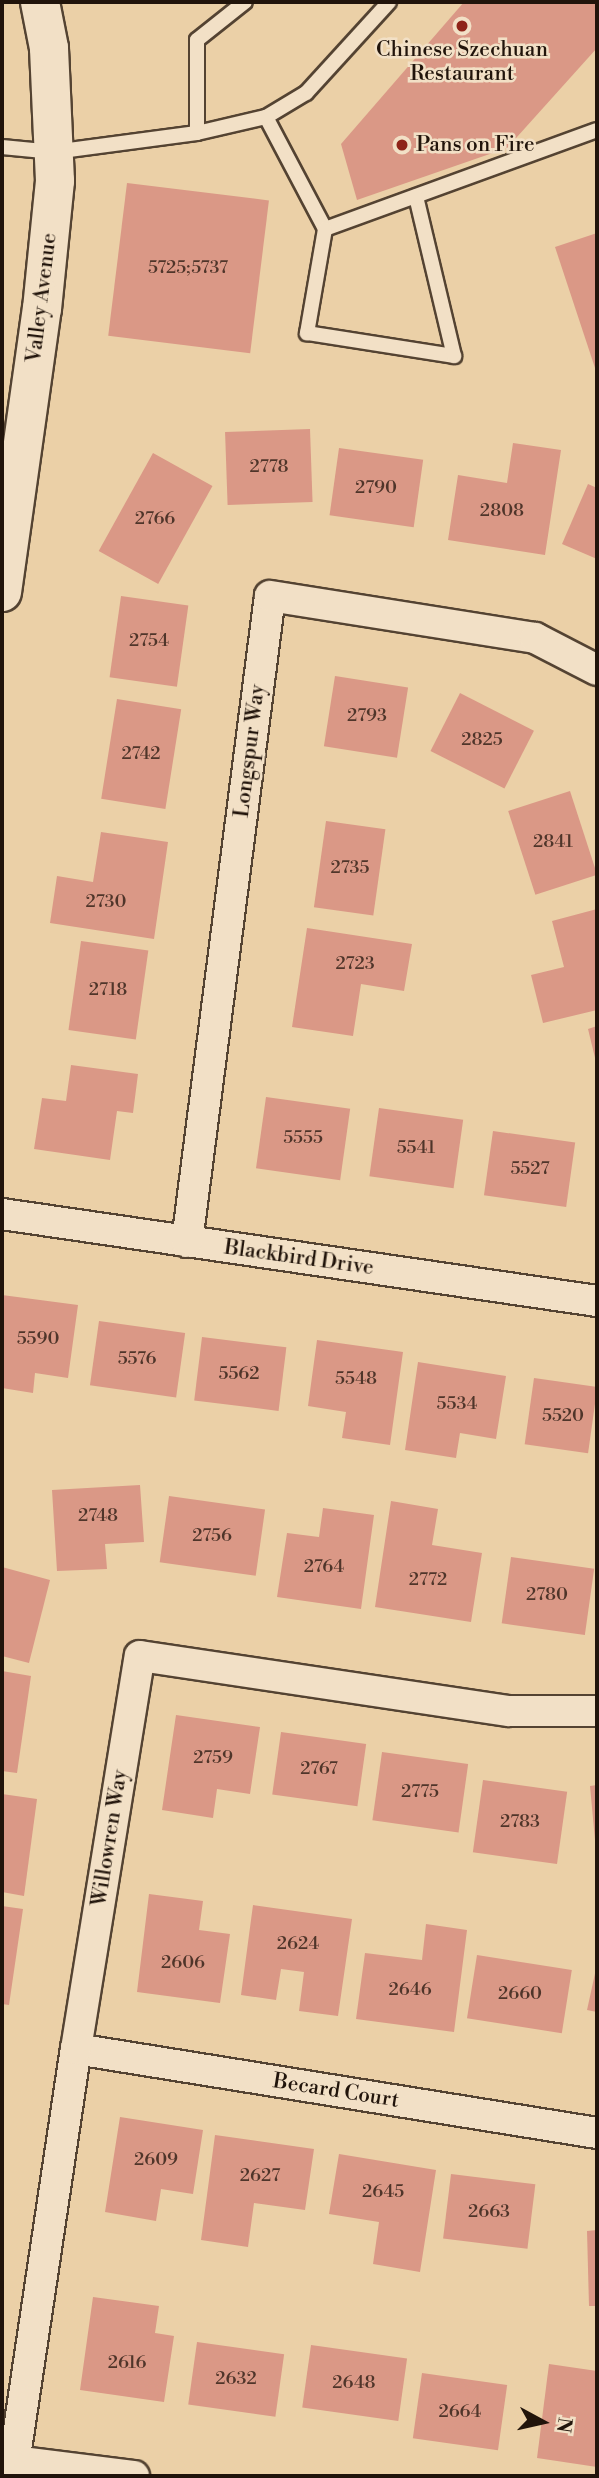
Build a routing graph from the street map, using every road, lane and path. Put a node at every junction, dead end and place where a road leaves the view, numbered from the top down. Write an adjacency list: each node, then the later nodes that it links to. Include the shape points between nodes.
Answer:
1 (40, 2): 8 (main road, Valley Avenue, via 48,48)
2 (245, 2): 6 (lane, via 197,40)
3 (389, 2): 4 (lane, via 306,93)
4 (266, 117): 6 (lane); 10 (lane)
5 (597, 130): 9 (lane)
6 (197, 133): 8 (lane)
7 (2, 147): 8 (lane)
8 (54, 152): 11 (main road, Valley Avenue, via 41,309)
9 (415, 196): 10 (lane); 10 (lane, via 454,356 307,333)
10 (325, 229)
11 (5, 551): 12 (main road, Valley Avenue)
12 (2, 592)
13 (597, 670): 15 (street, Longspur Way, via 535,638 270,596)
14 (2, 1214): 15 (street, Blackbird Drive)
15 (187, 1242): 16 (street, Blackbird Drive)
16 (597, 1301)
17 (597, 1711): 18 (street, Willowren Way, via 509,1711 140,1656)
18 (76, 2049): 19 (street, Becard Court); 20 (street, Willowren Way)
19 (597, 2133)
20 (13, 2468): 21 (street)
21 (134, 2476)

